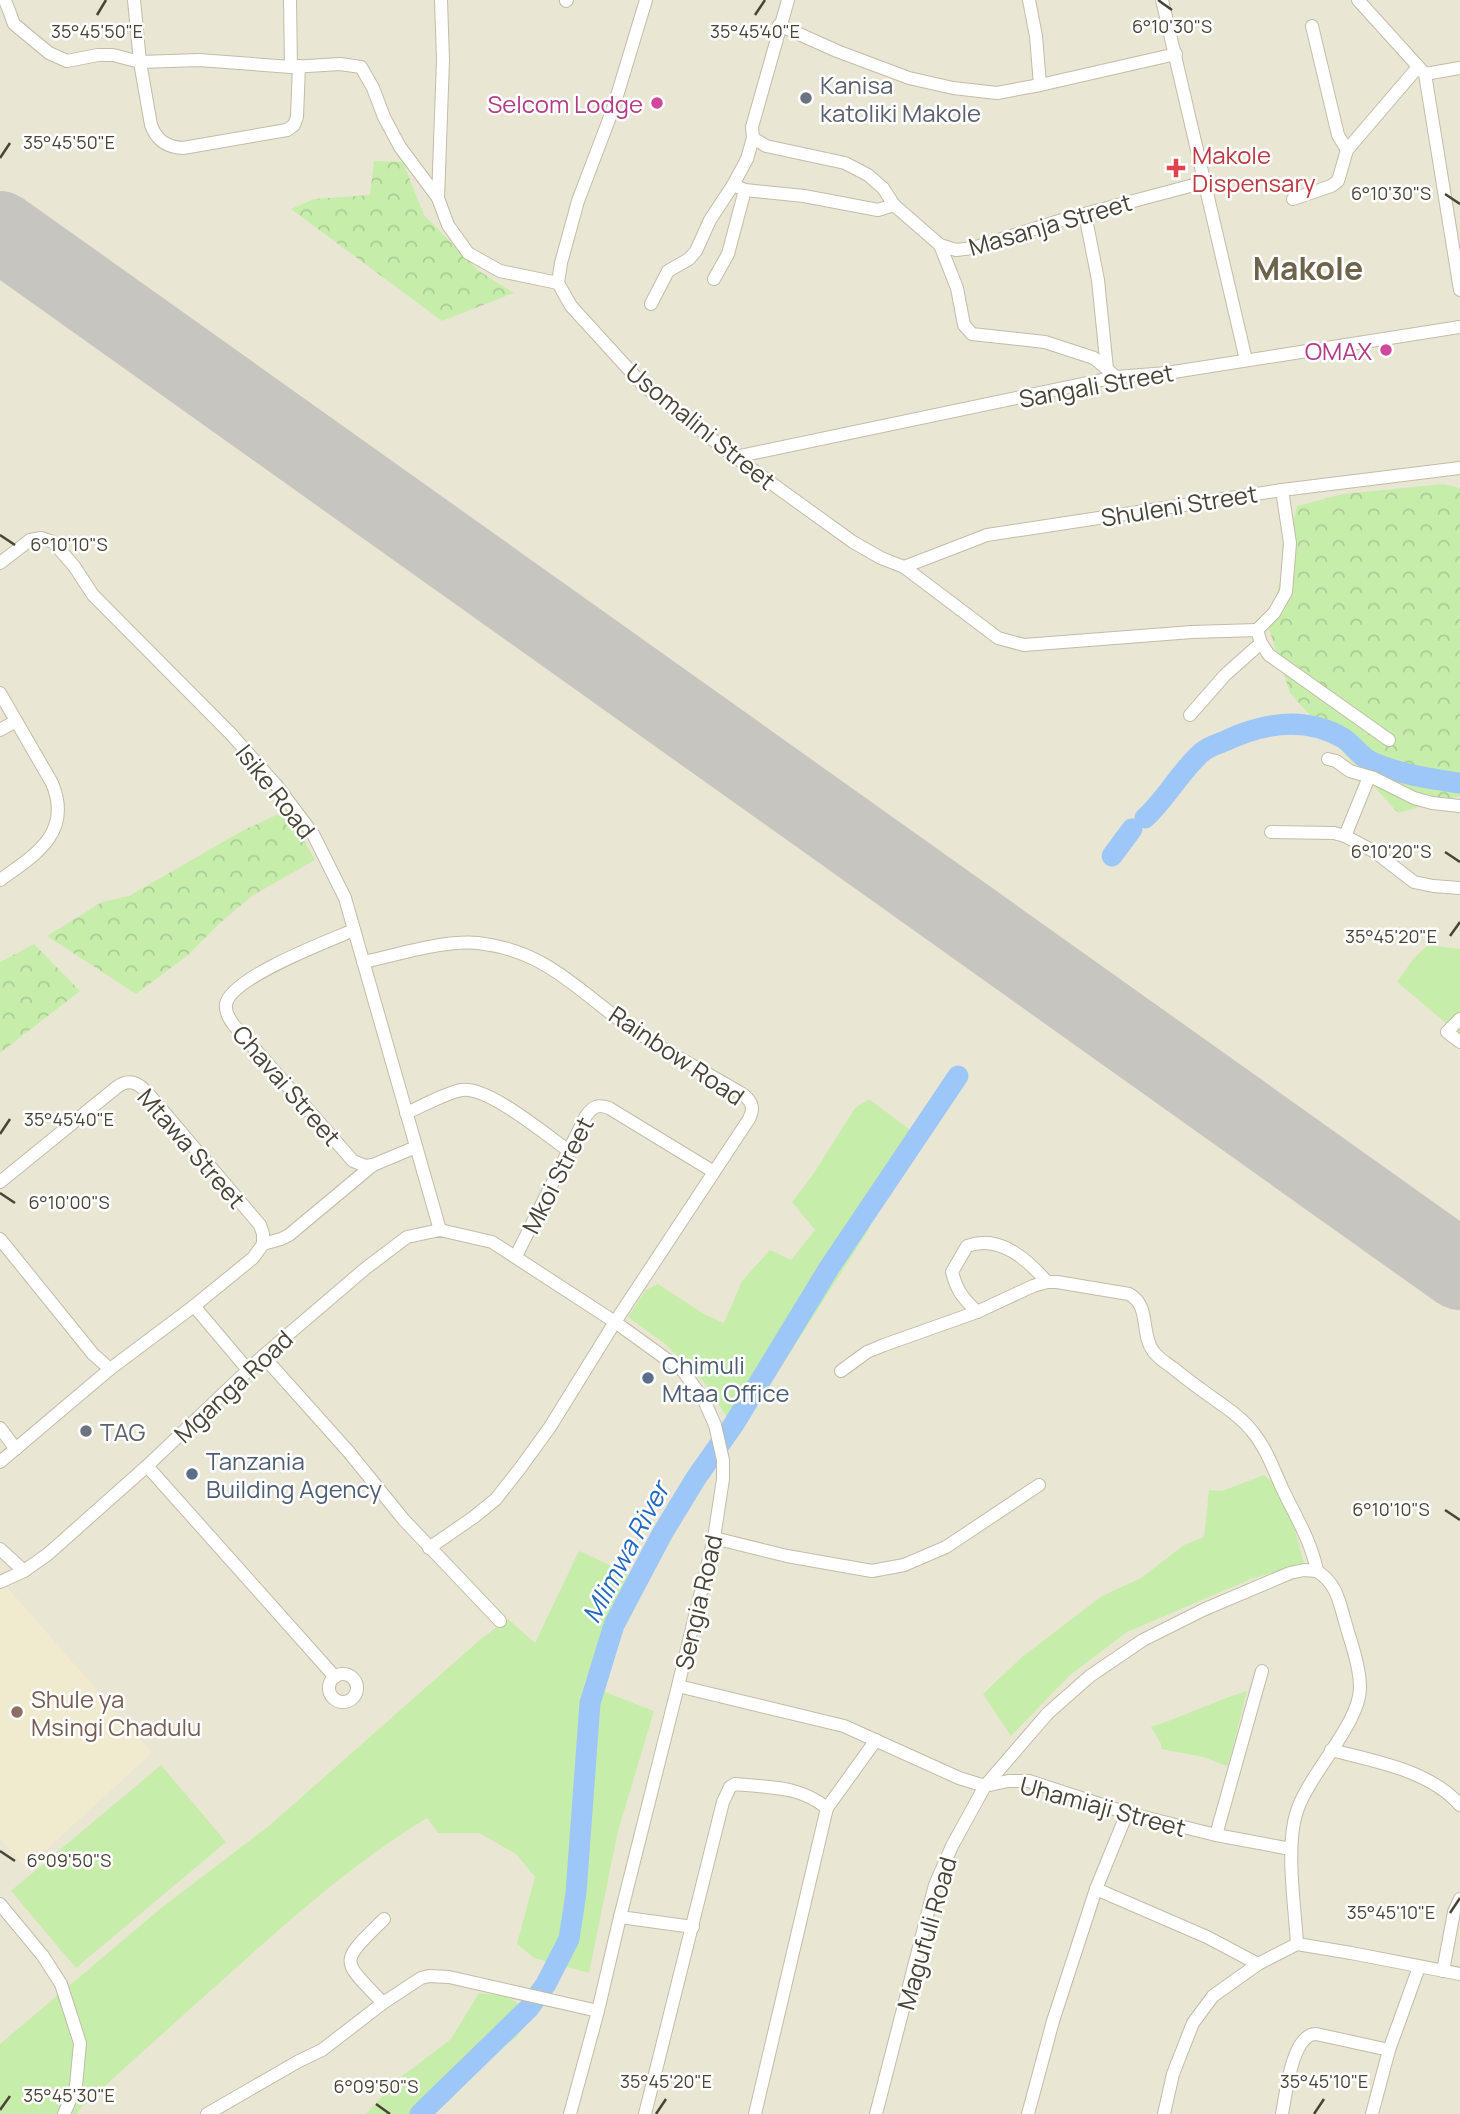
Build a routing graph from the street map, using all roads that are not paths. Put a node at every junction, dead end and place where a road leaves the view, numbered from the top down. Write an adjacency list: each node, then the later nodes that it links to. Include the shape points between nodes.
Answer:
1 (5, 0): 13 (street, via 13,24 48,53 67,61 113,55)
2 (134, 0): 13 (street)
3 (290, 0): 14 (street)
4 (441, 0): 22 (street)
5 (646, 0): 28 (street, via 613,109 578,201)
6 (788, 0): 10 (street)
7 (1029, 0): 17 (street)
8 (1162, 0): 12 (street)
9 (1358, 0): 16 (street)
10 (779, 26): 17 (street, via 909,78 953,88 997,93); 18 (street)
11 (1312, 26): 19 (street, via 1338,135)
12 (1176, 54): 17 (street); 20 (street)
13 (140, 62): 14 (street, via 199,60); 14 (street, via 155,135 163,143 183,148 278,132 294,125)
14 (295, 66): 22 (street, via 361,67 400,147)
15 (1460, 68): 16 (street)
16 (1422, 71): 19 (street); 29 (street)
17 (1040, 85)
18 (753, 138): 21 (street); 24 (street, Masanja Street, via 765,146 845,163 868,175)
19 (1347, 150): 23 (street, via 1335,184)
20 (1205, 182): 25 (street, Masanja Street); 32 (street)
21 (739, 187): 24 (street, via 878,209); 27 (street, via 728,254); 30 (street, via 710,220 696,251 668,271)
22 (438, 198): 28 (street, via 448,225 468,253 500,271)
23 (1293, 199)
24 (894, 205): 26 (street, Masanja Street)
25 (1085, 214): 26 (street, Masanja Street, via 974,248 956,250); 33 (street)
26 (940, 245): 33 (street, via 957,288 964,325 972,334 1045,342 1094,358)
27 (714, 279)
28 (558, 283): 34 (street, Usomalini Street, via 571,306 643,385)
29 (1460, 290)
30 (651, 304)
31 (1460, 327): 32 (street, Sangali Street)
32 (1246, 360): 33 (street, Sangali Street, via 1167,373)
33 (1111, 373): 34 (street, Sangali Street)
34 (735, 457): 38 (street, Usomalini Street, via 853,542)
35 (1460, 468): 36 (street, Shuleni Street)
36 (1282, 490): 38 (street, Shuleni Street, via 987,535); 39 (street, via 1290,543 1286,592)
37 (0, 563): 52 (street, Isike Road, via 30,540 53,542 93,595 277,786 313,834 345,898)
38 (904, 567): 39 (street, Usomalini Street, via 998,638 1024,645 1192,632)
39 (1259, 636): 41 (street); 44 (street, via 1269,655)
40 (0, 693): 42 (street)
41 (1190, 715)
42 (16, 720): 43 (street); 50 (street, via 57,794 58,821 53,835 37,853)
43 (0, 730)
44 (1389, 740)
45 (1328, 759): 46 (street)
46 (1369, 777): 47 (street, via 1423,801); 49 (street)
47 (1460, 806)
48 (1271, 832): 49 (street)
49 (1345, 836): 51 (street, via 1376,852 1414,882)
50 (0, 880)
51 (1460, 888)
52 (354, 930): 53 (street, Isike Road); 59 (street, Chavai Street, via 264,970 232,994 226,1011 353,1161)
53 (363, 962): 56 (street, Isike Road); 60 (street, Rainbow Road, via 477,943 551,968 636,1032 749,1100 749,1119)
54 (1460, 1019): 55 (street, via 1447,1032)
55 (1460, 1042)
56 (406, 1113): 57 (street, Isike Road); 58 (street, via 460,1090 474,1090 490,1096)
57 (416, 1147): 59 (street); 62 (street, Isike Road)
58 (569, 1151): 60 (street, Mkoi Street, via 586,1116 601,1105); 65 (street, Mkoi Street)
59 (373, 1165): 64 (street, via 289,1235)
60 (714, 1172): 69 (street, Rainbow Road)
61 (0, 1182): 64 (street, Mtawa Street, via 128,1082 140,1085 260,1225)
62 (440, 1230): 65 (street, Sengia Road, via 492,1242); 70 (street, Mganga Road, via 408,1237)
63 (0, 1239): 71 (street)
64 (263, 1244): 67 (street, via 253,1258)
65 (516, 1256): 69 (street, Sengia Road)
66 (1047, 1282): 68 (street); 68 (street, via 1033,1266 1002,1246 980,1241 967,1245 952,1272 962,1297); 83 (street, via 1135,1297 1150,1348 1226,1407 1267,1453 1313,1551)
67 (194, 1306): 71 (street); 72 (street)
68 (977, 1312): 73 (street, via 867,1352)
69 (615, 1322): 79 (street, Sengia Road, via 683,1371 704,1400 723,1460); 80 (street, Rainbow Road, via 550,1427 496,1499)
70 (263, 1356): 72 (street, Mganga Road); 80 (street)
71 (110, 1369): 75 (street)
72 (248, 1370): 77 (street, Mganga Road)
73 (841, 1371)
74 (0, 1428): 75 (street)
75 (16, 1449): 76 (street)
76 (0, 1462)
77 (148, 1466): 82 (street, Mganga Road); 87 (street)
78 (1039, 1485): 79 (street, via 946,1547 904,1565 872,1571)
79 (714, 1538): 88 (street, Sengia Road)
80 (429, 1548): 85 (street)
81 (0, 1549): 82 (street)
82 (24, 1571): 84 (street, Mganga Road)
83 (1317, 1571): 90 (street, via 1336,1589 1356,1658 1360,1690 1351,1720); 91 (street, Magufuli Road, via 1290,1573 1143,1640 1090,1676 1048,1713)
84 (0, 1582)
85 (499, 1621)
86 (1262, 1671): 95 (street)
87 (335, 1677)
88 (678, 1686): 89 (street, Uhamiaji Street, via 844,1726); 100 (street, Sengia Road)
89 (876, 1740): 91 (street, Uhamiaji Street); 93 (street)
90 (1331, 1749): 92 (street, via 1413,1774); 96 (street, via 1296,1812)
91 (985, 1786): 94 (street, Uhamiaji Street, via 1029,1782); 116 (street, Magufuli Road, via 935,1885)
92 (1460, 1805)
93 (827, 1808): 102 (street, via 796,1790 730,1787); 115 (street)
94 (1128, 1813): 95 (street, Uhamiaji Street); 97 (street)
95 (1216, 1835): 96 (street, Uhamiaji Street)
96 (1291, 1849): 103 (street)
97 (1096, 1889): 104 (street); 117 (street)
98 (1460, 1899): 106 (street)
99 (0, 1905): 111 (street, via 61,1984 80,2043 76,2086)
100 (620, 1917): 102 (street); 109 (street, Sengia Road)
101 (384, 1919): 108 (street, via 349,1957 351,1969)
102 (693, 1927): 114 (street)
103 (1297, 1944): 104 (street); 105 (street)
104 (1258, 1964): 118 (street, via 1213,1996 1193,2023 1173,2074)
105 (1419, 1967): 106 (street); 110 (street)
106 (1443, 1971): 107 (street)
107 (1460, 1974)
108 (383, 2003): 109 (street, via 429,1976); 112 (street, via 322,2050)
109 (598, 2011): 113 (street, Sengia Road)
110 (1389, 2050): 119 (street, via 1309,2034 1296,2052); 120 (street)
111 (64, 2114)
112 (207, 2114)
113 (570, 2114)
114 (645, 2114)
115 (755, 2114)
116 (876, 2114)
117 (1028, 2114)
118 (1164, 2114)
119 (1282, 2114)
120 (1373, 2114)

